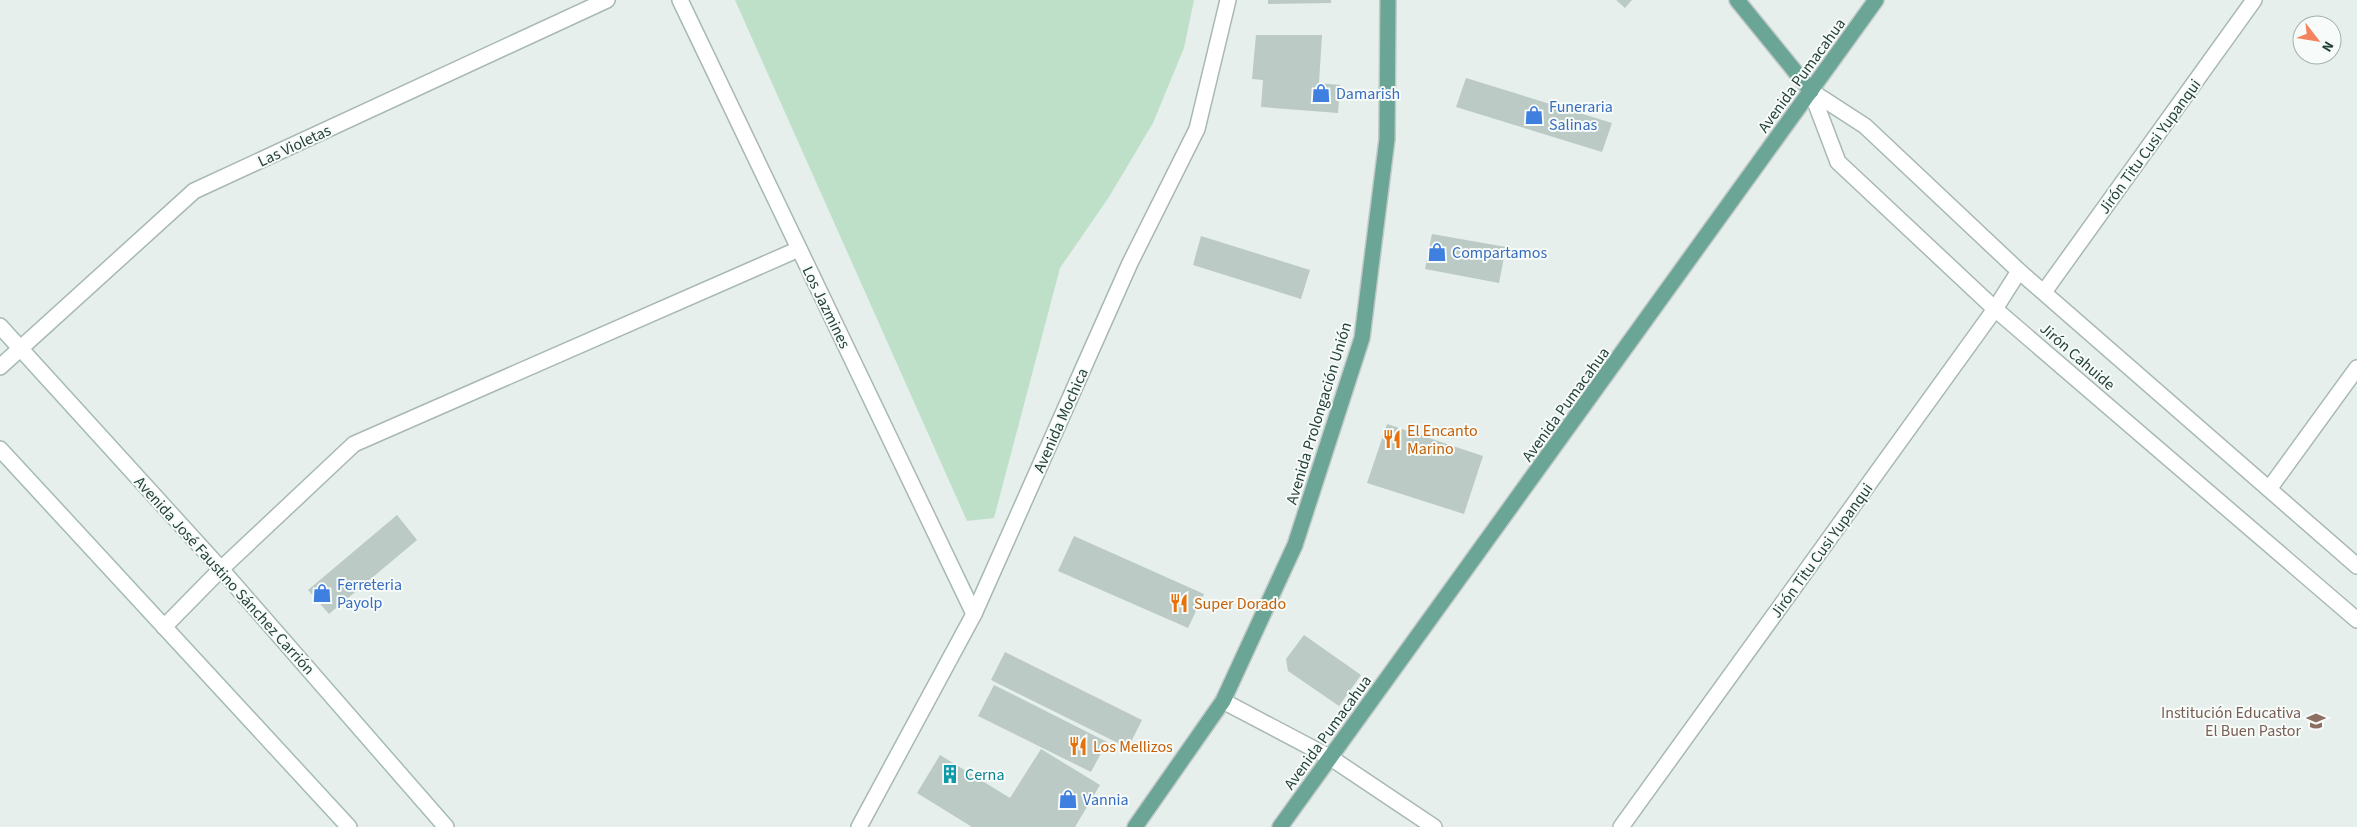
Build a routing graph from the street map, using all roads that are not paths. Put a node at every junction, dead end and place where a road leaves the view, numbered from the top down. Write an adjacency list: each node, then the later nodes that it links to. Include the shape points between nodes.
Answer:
1 (606, 0): 14 (street, Las Violetas, via 194,191)
2 (680, 0): 9 (street, Los Jazmines)
3 (1228, 0): 21 (street, Avenida Mochica, via 1197,129 1130,263)
4 (1388, 0): 24 (main road, Avenida Prolongación Unión, via 1387,139 1362,338 1295,545)
5 (1737, 0): 8 (main road, Jirón Cahuide)
6 (1876, 0): 8 (main road, Avenida Pumacahua)
7 (2254, 0): 11 (street, Jirón Titu Cusi Yupanqui)
8 (1811, 91): 10 (street, Jirón Cahuide, via 1865,126); 12 (street, Jirón Cahuide, via 1838,162); 25 (main road, Avenida Pumacahua)
9 (799, 249): 20 (street, via 354,444); 21 (street, Los Jazmines)
10 (2019, 271): 11 (street, Jirón Cahuide); 12 (street, Jirón Titu Cusi Yupanqui)
11 (2044, 292): 18 (street, Jirón Cahuide)
12 (1995, 309): 22 (street, Jirón Cahuide); 32 (street, Jirón Titu Cusi Yupanqui)
13 (0, 326): 14 (street, Avenida José Faustino Sánchez Carrión)
14 (21, 347): 15 (street, Las Violetas); 20 (street, Avenida José Faustino Sánchez Carrión)
15 (0, 367)
16 (2357, 368): 18 (street)
17 (0, 449): 23 (street)
18 (2269, 489): 19 (street, Jirón Cahuide)
19 (2357, 566)
20 (221, 569): 23 (street); 27 (street, Avenida José Faustino Sánchez Carrión)
21 (974, 614): 28 (street, Avenida Mochica)
22 (2357, 620)
23 (164, 627): 26 (street)
24 (1222, 701): 25 (street); 29 (main road)
25 (1331, 758): 30 (main road, Avenida Pumacahua); 31 (street)
26 (349, 827)
27 (446, 827)
28 (859, 827)
29 (1135, 827)
30 (1280, 827)
31 (1434, 827)
32 (1621, 827)

